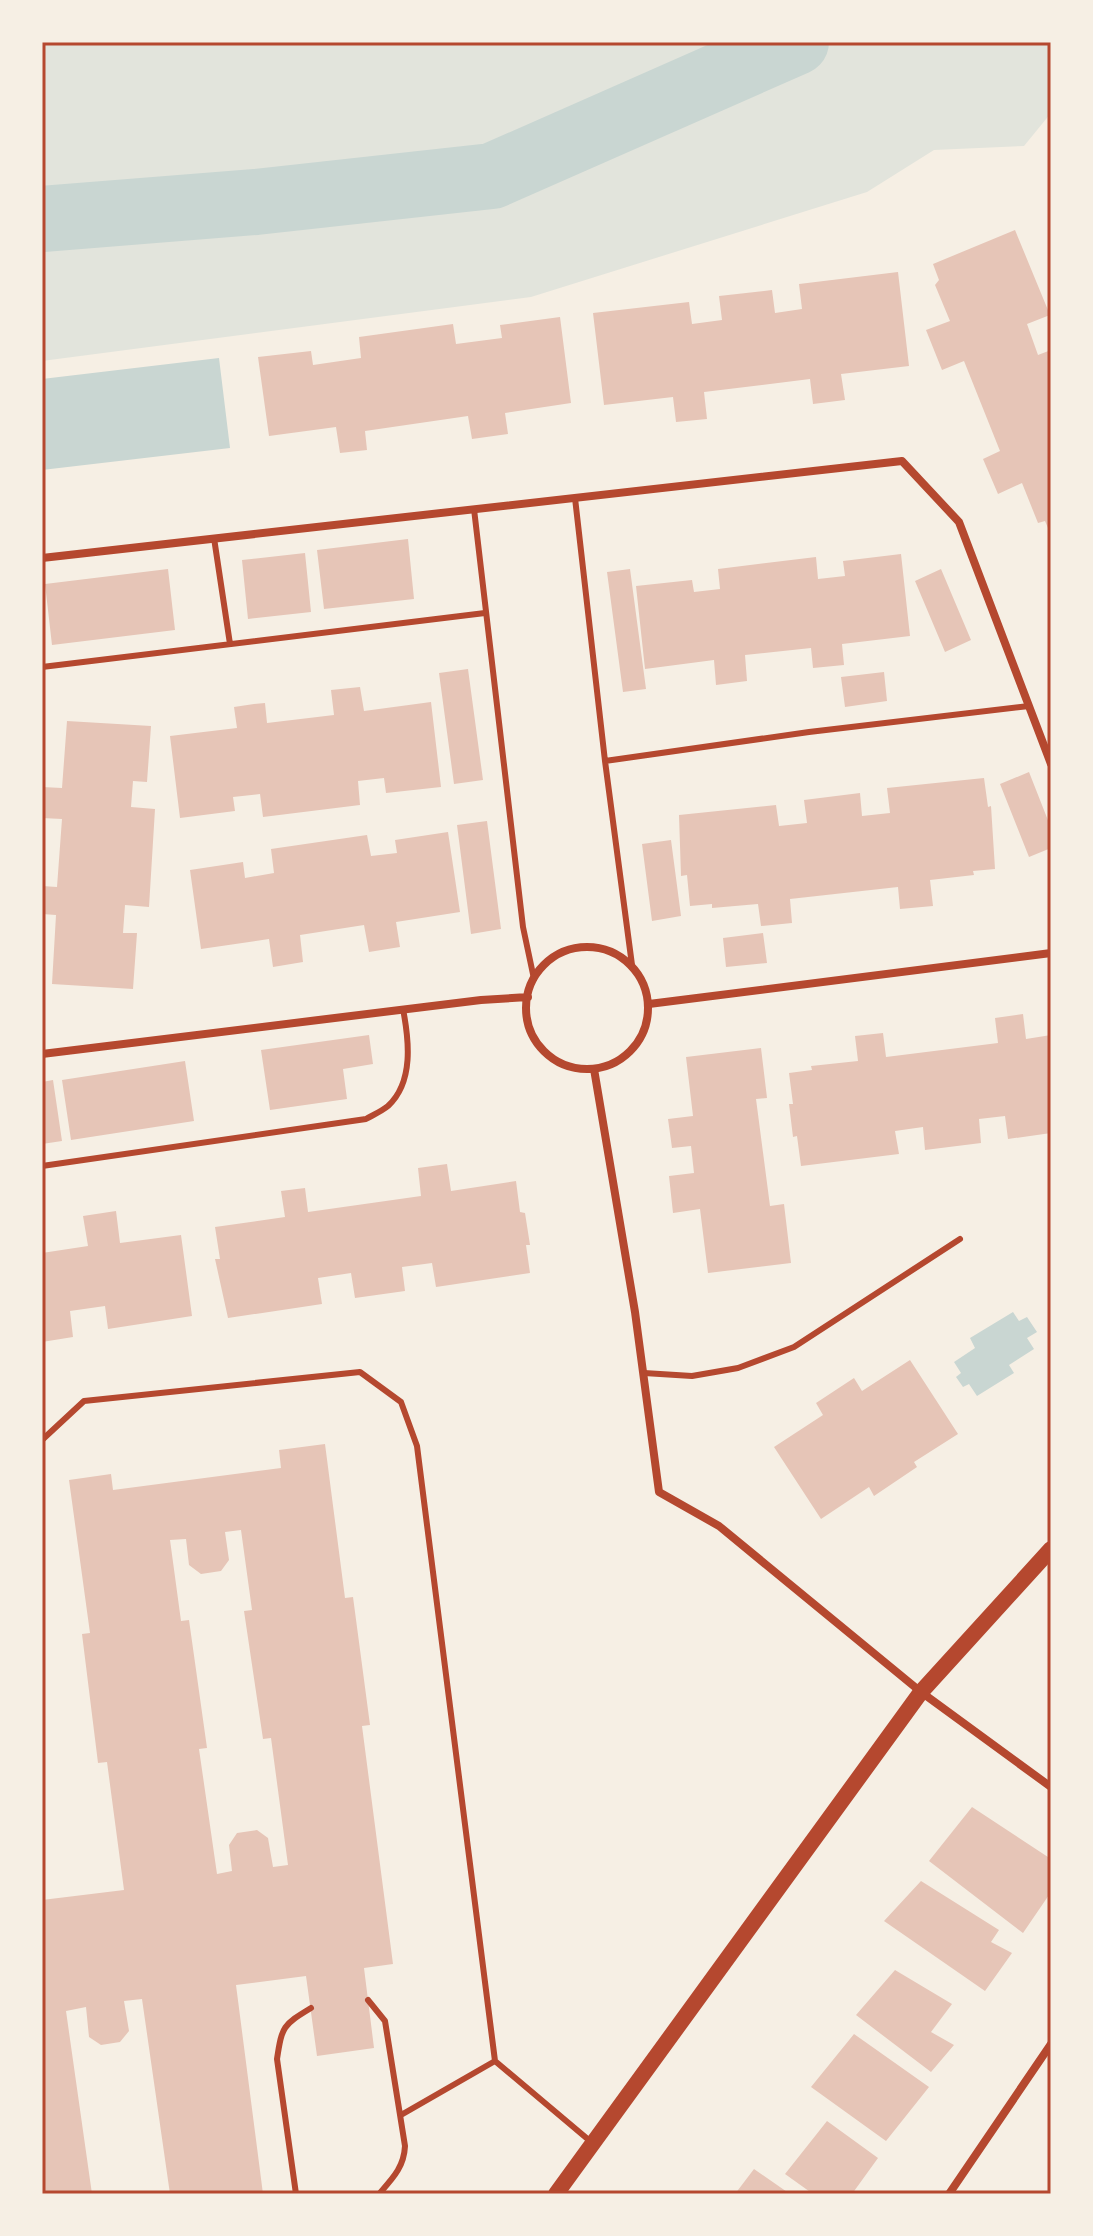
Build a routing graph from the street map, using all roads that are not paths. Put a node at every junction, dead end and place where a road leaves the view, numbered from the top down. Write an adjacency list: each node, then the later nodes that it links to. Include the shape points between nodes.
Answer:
1 (575, 498): 2 (street); 8 (street, via 902,461 959,522); 9 (lane)
2 (474, 509): 3 (street); 5 (lane)
3 (214, 538): 4 (street); 6 (lane)
4 (42, 558)
5 (485, 613): 6 (lane); 13 (lane)
6 (230, 644): 7 (lane)
7 (42, 667)
8 (1029, 706): 9 (lane); 10 (street)
9 (605, 761): 12 (lane)
10 (1051, 764)
11 (1051, 953): 15 (street)
12 (632, 965): 13 (street, via 609,951 583,947 549,959); 15 (street)
13 (534, 979): 14 (street)
14 (528, 997): 16 (street); 18 (street, via 527,1022 541,1050 568,1067)
15 (649, 1004): 18 (street, via 638,1044 614,1064)
16 (403, 1009): 17 (street); 19 (lane, via 410,1045 403,1080 389,1105 366,1119)
17 (42, 1054)
18 (594, 1069): 21 (street)
19 (42, 1166)
20 (960, 1239): 21 (lane, via 794,1347 738,1368 692,1376)
21 (644, 1373): 24 (street, via 659,1492 719,1526)
22 (42, 1440): 29 (lane, via 84,1401 360,1372 401,1402 417,1446)
23 (1051, 1549): 24 (main road)
24 (921, 1692): 25 (street); 31 (main road)
25 (1051, 1787)
26 (368, 2000): 30 (lane, via 385,2021)
27 (311, 2008): 32 (lane, via 286,2023 277,2059)
28 (1051, 2044): 35 (street)
29 (495, 2061): 30 (lane); 31 (lane)
30 (401, 2115): 33 (lane, via 404,2158)
31 (594, 2144): 34 (main road)
32 (296, 2194)
33 (379, 2194)
34 (556, 2194)
35 (949, 2194)

